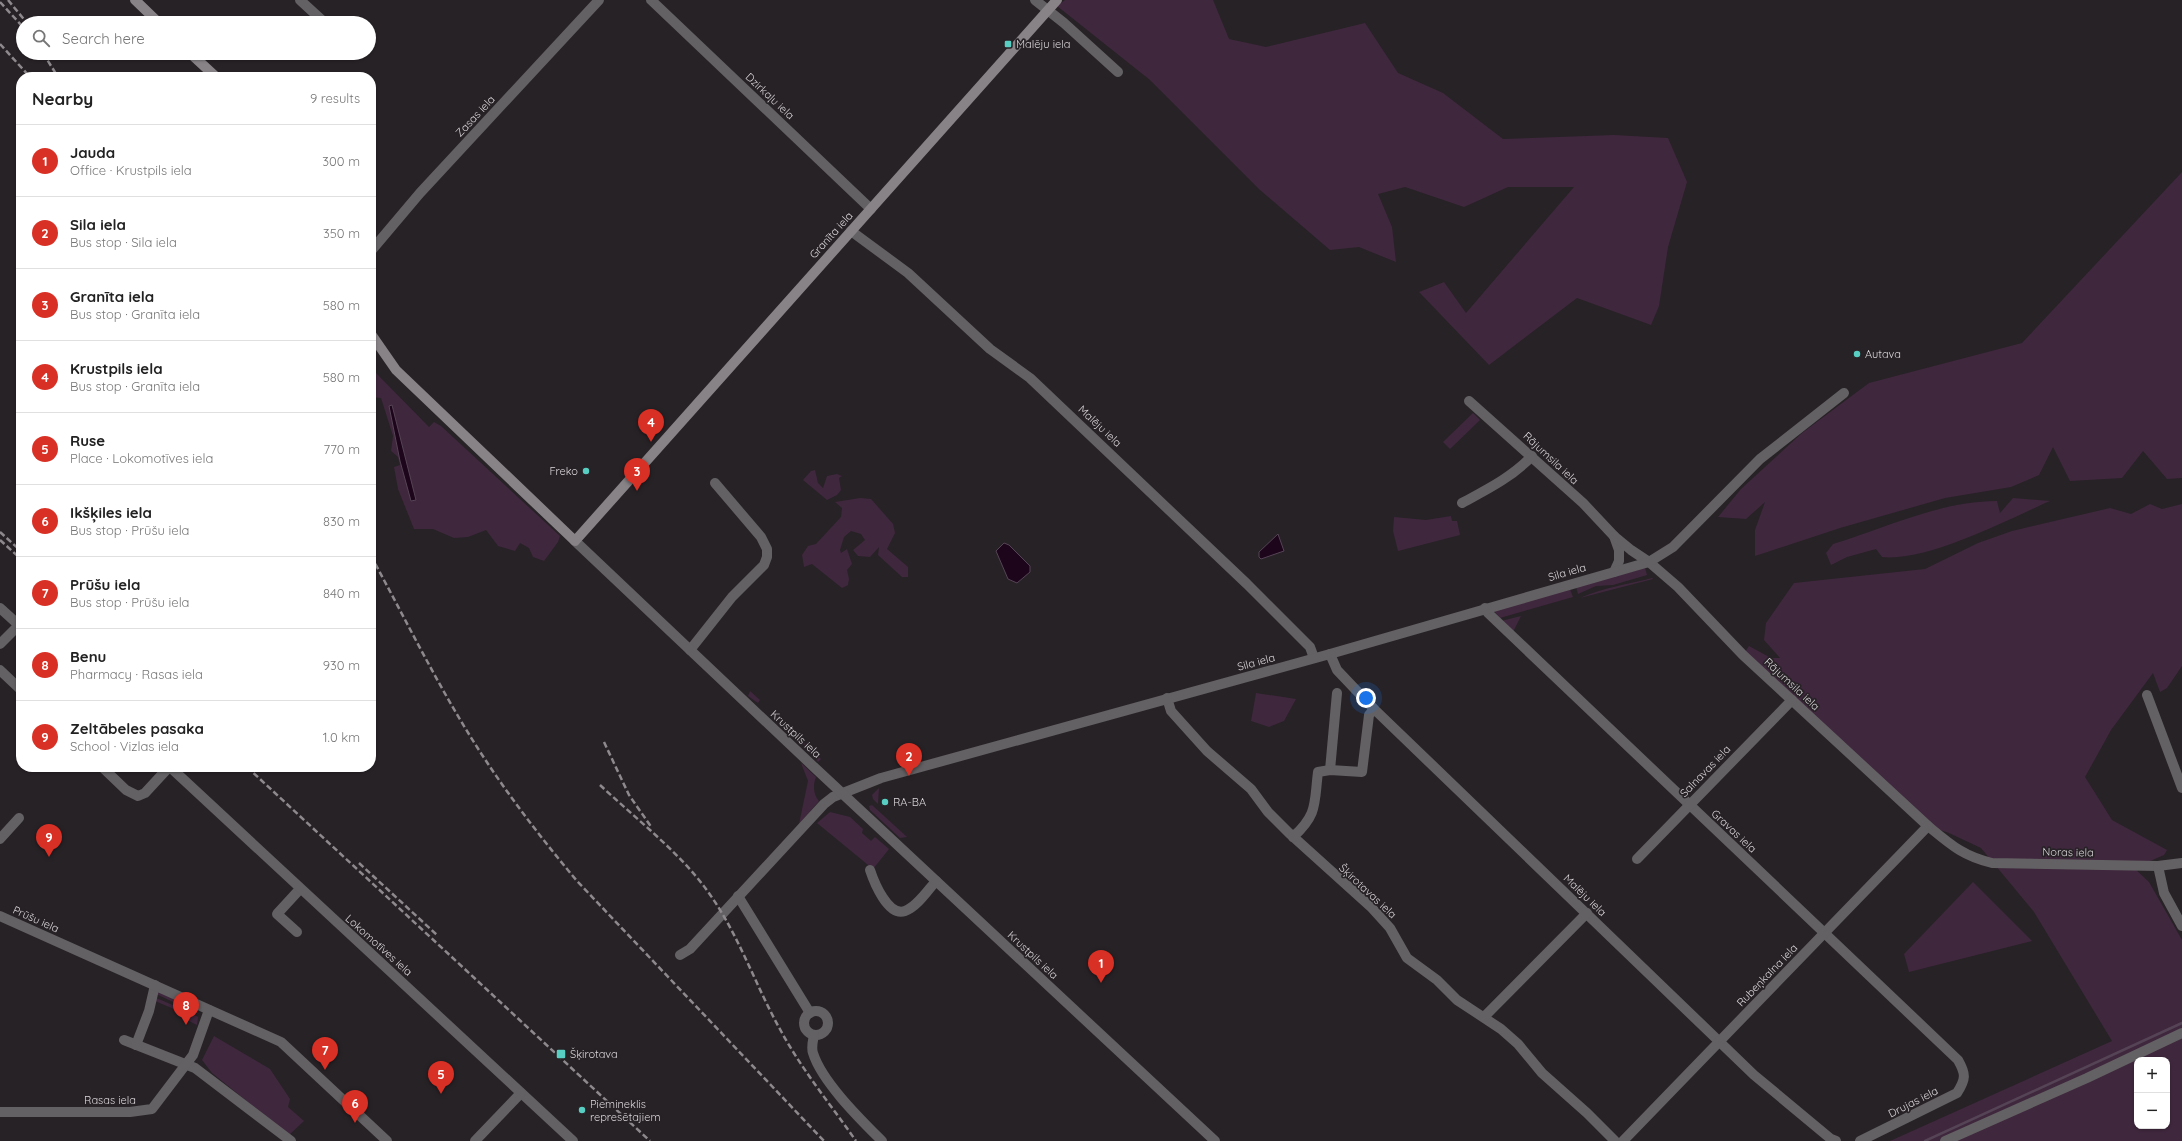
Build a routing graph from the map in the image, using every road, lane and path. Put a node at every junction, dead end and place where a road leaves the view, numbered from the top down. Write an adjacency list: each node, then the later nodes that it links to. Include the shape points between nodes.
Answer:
1 (135, 0): 8 (main road)
2 (300, 0): 9 (street)
3 (599, 0): 15 (street, Zasas iela, via 420,193)
4 (651, 0): 13 (street, Dzirkaļu iela)
5 (1035, 0): 7 (street)
6 (1057, 0): 7 (main road, Granīta iela)
7 (1047, 11): 12 (street); 13 (main road, Granīta iela)
8 (152, 16)
9 (317, 16)
10 (198, 60): 11 (main road)
11 (211, 72)
12 (1118, 72)
13 (871, 209): 14 (main road, Granīta iela)
14 (851, 231): 23 (main road, Granīta iela); 33 (street, Malēju iela, via 908,273 990,349 1030,378 1310,647)
15 (376, 245)
16 (376, 341): 23 (main road, Krustpils iela, via 396,370)
17 (1844, 392): 24 (street, Sila iela, via 1760,459 1673,546)
18 (1469, 401): 19 (street, Rājumsila iela)
19 (1532, 456): 21 (street, via 1500,483); 22 (street, Rājumsila iela)
20 (715, 483): 31 (street, via 761,537 768,557 764,565 732,597)
21 (1462, 503)
22 (1614, 536): 24 (street, Rājumsila iela); 25 (street, Rājumsila iela, via 1620,550)
23 (575, 541): 31 (street, Krustpils iela)
24 (1649, 562): 25 (street, Sila iela); 39 (street, Rājumsila iela, via 1678,587 1743,655)
25 (1614, 572): 27 (street, Sila iela)
26 (0, 608): 28 (street)
27 (1485, 608): 32 (street, Sila iela); 47 (street, Gravas iela)
28 (16, 622)
29 (16, 630): 30 (street)
30 (0, 644)
31 (690, 650): 46 (street, Krustpils iela)
32 (1330, 654): 33 (street, Sila iela); 40 (street, Malēju iela, via 1337,670)
33 (1314, 658): 38 (street, Sila iela)
34 (0, 670): 35 (street)
35 (16, 685)
36 (1337, 693): 41 (street)
37 (2147, 695): 45 (street)
38 (1167, 698): 46 (street, Sila iela, via 881,778); 50 (street, Šķirotavas iela, via 1171,711 1197,740 1251,789 1268,812)
39 (1792, 700): 47 (street, Salnavas iela); 49 (street, Rājumsila iela)
40 (1374, 709): 41 (street, via 1369,715 1362,772); 60 (street, Malēju iela)
41 (1330, 770): 50 (street, via 1318,772 1313,813)
42 (107, 772): 43 (street, via 126,790 138,796 145,793)
43 (165, 772)
44 (175, 772): 58 (street, Lokomotīves iela)
45 (2182, 788)
46 (843, 792): 57 (street, Krustpils iela); 59 (street, Sila iela, via 824,804)
47 (1689, 805): 53 (street, Salnavas iela); 64 (street, Gravas iela)
48 (19, 818): 51 (street)
49 (1928, 826): 52 (street, Rājumsila iela); 64 (street, Rubeņkalna iela)
50 (1294, 837): 69 (street, Šķirotavas iela, via 1371,907 1390,928 1407,958 1437,980 1457,1000)
51 (0, 839)
52 (1956, 849): 55 (street, Noras iela, via 1973,858 1992,863)
53 (1636, 859)
54 (2182, 863): 55 (street, Noras iela)
55 (2158, 866): 62 (street, via 2164,894)
56 (870, 870): 57 (street, via 878,890 892,909 898,912 906,911)
57 (936, 881): 84 (street, Krustpils iela)
58 (300, 889): 63 (street, via 277,914); 77 (street, Lokomotīves iela)
59 (738, 896): 65 (street, Sila iela, via 690,950); 68 (street)
60 (1587, 913): 69 (street); 73 (street, Malēju iela)
61 (0, 916): 66 (street, Prūšu iela)
62 (2182, 926)
63 (297, 932)
64 (1824, 933): 73 (street, Rubeņkalna iela); 76 (street, Gravas iela, via 1958,1060)
65 (680, 955)
66 (154, 985): 67 (street, Prūšu iela); 74 (street, via 149,1012)
67 (209, 1010): 75 (street, Rasas iela, via 193,1055); 80 (street, Prūšu iela, via 285,1045)
68 (810, 1013): 71 (street, via 805,1019 805,1027); 71 (street, via 822,1013 828,1022 825,1031)
69 (1484, 1017): 85 (street, Šķirotavas iela, via 1518,1044 1542,1073)
70 (2182, 1033): 89 (street)
71 (814, 1035): 83 (street, via 812,1050 821,1070 857,1116)
72 (124, 1040): 74 (street)
73 (1720, 1041): 86 (street, Rubeņkalna iela); 87 (street, Malēju iela, via 1780,1098)
74 (136, 1045): 75 (street)
75 (186, 1065): 78 (street, Rasas iela, via 152,1109); 79 (street, via 204,1074)
76 (1966, 1074): 88 (street, Drujas iela, via 1958,1093)
77 (521, 1092): 81 (street); 82 (street, Lokomotīves iela)
78 (0, 1112)
79 (291, 1141)
80 (386, 1141)
81 (475, 1141)
82 (573, 1141)
83 (882, 1141)
84 (1215, 1141)
85 (1615, 1141)
86 (1623, 1141)
87 (1836, 1141)
88 (1860, 1141)
89 (1946, 1141)

